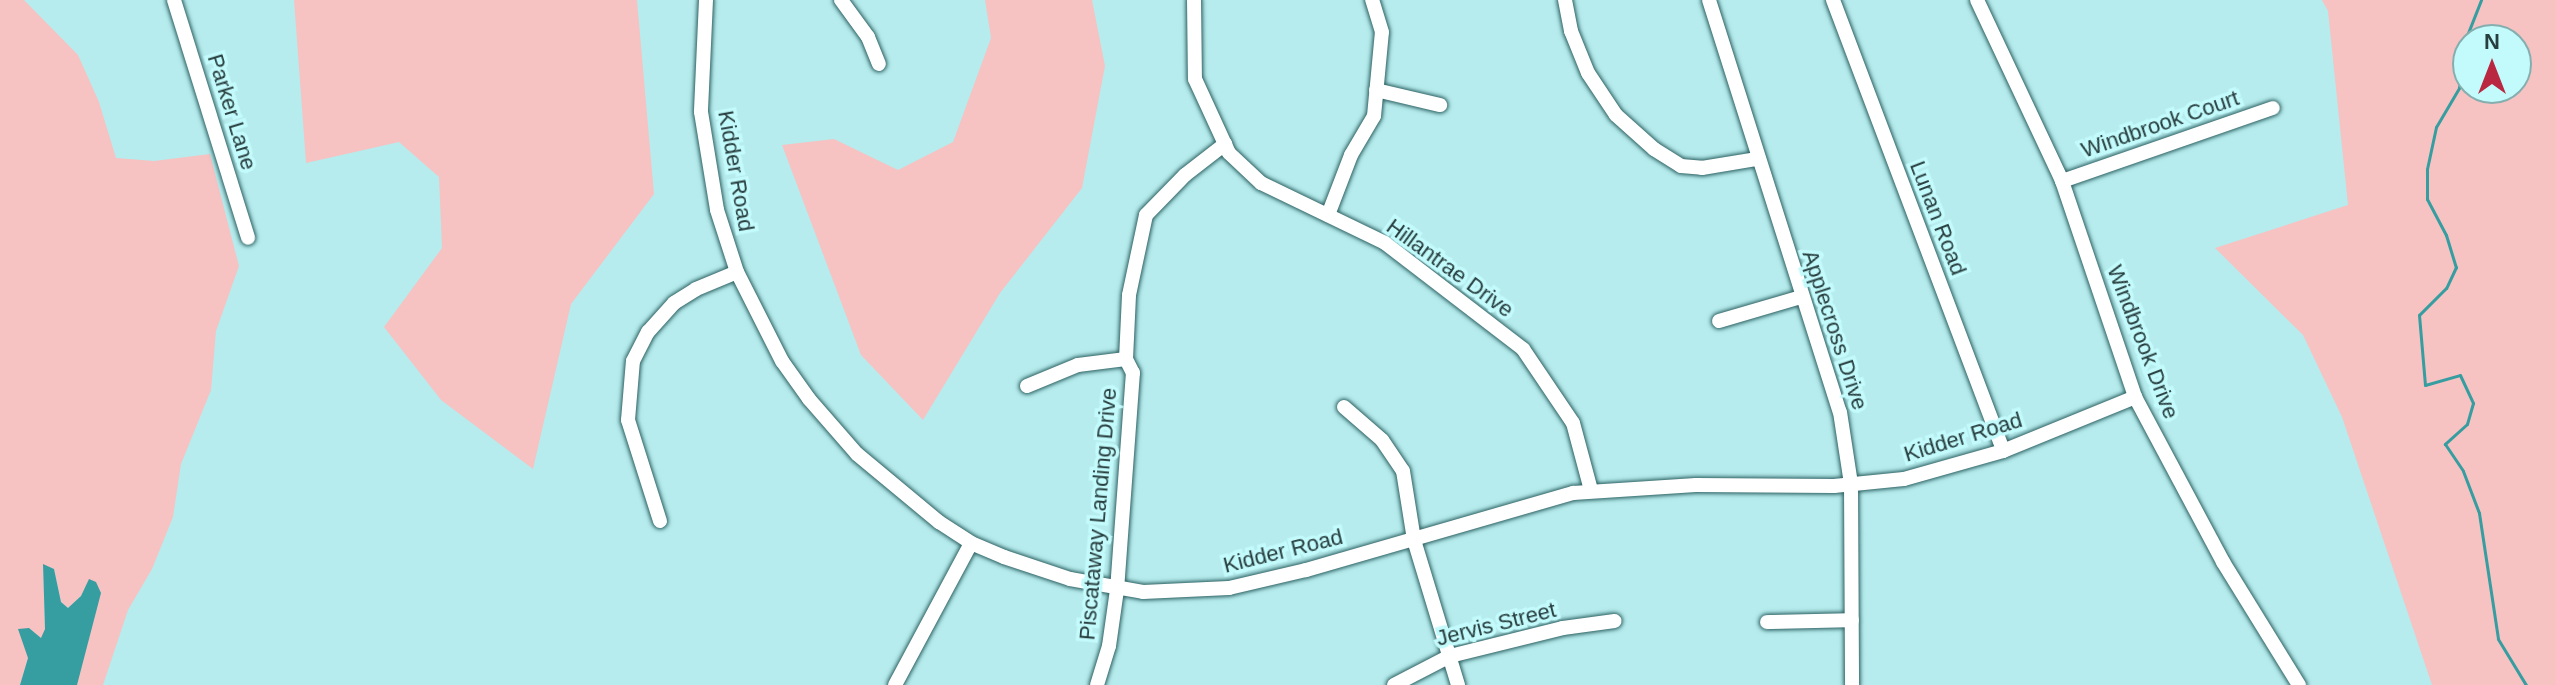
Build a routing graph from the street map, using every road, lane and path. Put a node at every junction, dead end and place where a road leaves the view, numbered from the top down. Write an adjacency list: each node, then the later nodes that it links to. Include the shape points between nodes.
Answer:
1 (174, 0): 18 (street, Parker Lane)
2 (706, 0): 19 (street, Kidder Road, via 701,60 704,142 717,210)
3 (841, 0): 10 (street, via 868,37)
4 (1194, 0): 14 (street, Hillantrae Drive, via 1195,79)
5 (1372, 0): 11 (street, via 1382,32)
6 (1565, 0): 15 (street, via 1588,73 1616,115 1654,149 1681,166)
7 (1709, 0): 15 (street, Applecross Drive)
8 (1833, 0): 26 (street, Lunan Road)
9 (1977, 0): 16 (street, Windbrook Drive)
10 (879, 64)
11 (1376, 90): 12 (street); 17 (street, via 1374,116 1351,155)
12 (1440, 105)
13 (2273, 108): 16 (street, Windbrook Court)
14 (1225, 144): 17 (street, Hillantrae Drive, via 1261,183); 22 (street, Piscataway Landing Drive, via 1146,215 1129,295)
15 (1757, 159): 20 (street, Applecross Drive)
16 (2062, 181): 24 (street, Windbrook Drive)
17 (1328, 215): 28 (street, Hillantrae Drive, via 1385,243 1523,349 1573,423)
18 (248, 238)
19 (737, 272): 29 (street, via 674,303 648,332 633,361 628,420); 31 (street, Kidder Road, via 782,361 841,437 890,484)
20 (1801, 297): 21 (street); 27 (street, Applecross Drive, via 1840,412)
21 (1719, 321)
22 (1126, 359): 23 (street, via 1078,365); 32 (street, Piscataway Landing Drive, via 1133,373)
23 (1027, 386)
24 (2135, 397): 26 (street, Kidder Road); 42 (street, Windbrook Drive, via 2223,562)
25 (1344, 407): 30 (street, via 1382,440 1403,471)
26 (2003, 451): 27 (street, Kidder Road, via 1904,479)
27 (1851, 484): 28 (street, Kidder Road); 33 (street, Applecross Drive)
28 (1591, 490): 30 (street, Kidder Road)
29 (660, 521)
30 (1414, 540): 32 (street, Kidder Road, via 1252,585 1203,591); 36 (street)
31 (971, 543): 32 (street, Kidder Road, via 1047,572); 37 (street)
32 (1117, 590): 38 (street, Piscataway Landing Drive)
33 (1852, 620): 35 (street); 41 (street, Applecross Drive)
34 (1615, 621): 36 (street, Jervis Street)
35 (1767, 622)
36 (1450, 656): 39 (street, Jervis Street); 40 (street)
37 (895, 685)
38 (1097, 685)
39 (1394, 685)
40 (1458, 685)
41 (1852, 685)
42 (2299, 685)

